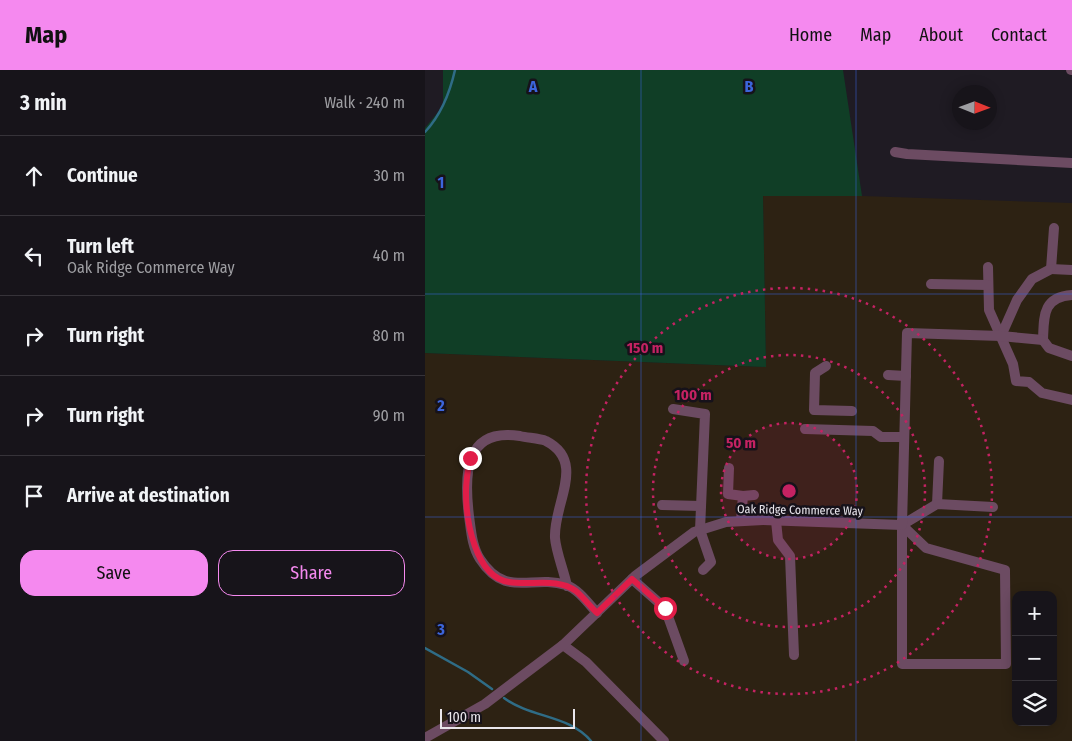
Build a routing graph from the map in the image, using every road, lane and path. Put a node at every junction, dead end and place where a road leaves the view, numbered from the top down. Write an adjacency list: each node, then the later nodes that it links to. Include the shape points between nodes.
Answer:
1 (895, 152): 2 (street)
2 (1072, 163)
3 (1053, 228): 5 (street)
4 (988, 267): 8 (street)
5 (1051, 269): 6 (street); 10 (street, via 1032,279 1017,300)
6 (1072, 270)
7 (931, 284): 8 (street)
8 (988, 285): 10 (street, via 989,310)
9 (1072, 295): 11 (street, via 1059,298 1044,312)
10 (1001, 336): 11 (street); 15 (street, via 907,333); 16 (street, via 1013,364 1016,381 1029,382 1042,393)
11 (1043, 340): 12 (street, via 1049,348)
12 (1072, 356)
13 (826, 366): 18 (street, via 815,373 814,410)
14 (888, 374): 15 (street)
15 (906, 376): 20 (street)
16 (1072, 400)
17 (673, 409): 27 (street, via 705,414)
18 (852, 412)
19 (805, 429): 20 (street, via 873,431 881,437)
20 (905, 437): 31 (street)
21 (939, 461): 25 (street)
22 (729, 468): 24 (street, via 728,494)
23 (754, 495): 24 (street)
24 (743, 496): 29 (street)
25 (937, 504): 28 (street); 31 (street)
26 (662, 505): 27 (street)
27 (701, 506): 32 (street)
28 (993, 507)
29 (741, 521): 30 (street, Oak Ridge Commerce Way); 32 (street, Oak Ridge Commerce Way)
30 (776, 521): 31 (street, Oak Ridge Commerce Way); 38 (street, via 778,540 790,556)
31 (902, 526): 31 (street, via 902,664 1006,664 1005,570 926,548)
32 (700, 530): 33 (street, via 711,562); 34 (street, Oak Ridge Commerce Way)
33 (703, 570)
34 (632, 579): 36 (street, Oak Ridge Commerce Way); 39 (street, via 665,608)
35 (567, 586): 35 (street, via 507,582 495,576 479,558 472,540 466,492 470,458 478,444 509,434 545,440 565,458 567,470 555,538); 36 (street)
36 (597, 613): 37 (street, Oak Ridge Commerce Way)
37 (563, 645): 40 (street, Oak Ridge Commerce Way, via 485,704); 41 (street, via 587,662)
38 (794, 655)
39 (684, 662)
40 (425, 738)
41 (664, 741)

